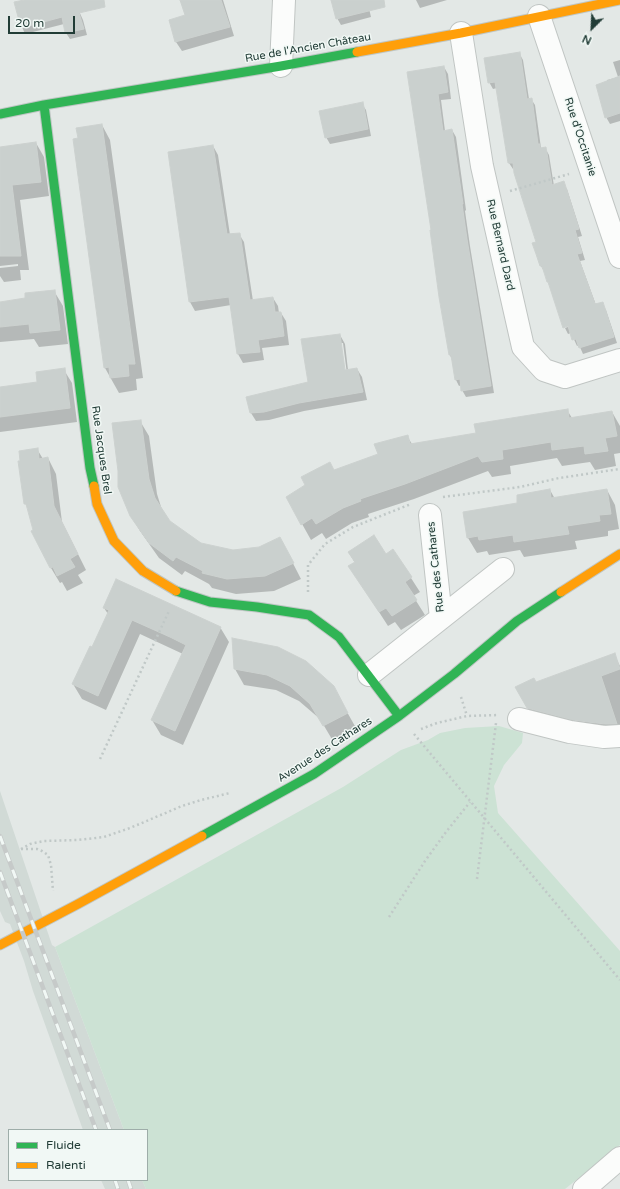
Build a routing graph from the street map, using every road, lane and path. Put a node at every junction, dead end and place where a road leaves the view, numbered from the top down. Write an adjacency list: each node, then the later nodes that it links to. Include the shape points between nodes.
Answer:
1 (284, 0): 5 (street)
2 (620, 0): 3 (street, Rue de l'Ancien Château)
3 (539, 16): 4 (street, Rue de l'Ancien Château); 8 (street, Rue d'Occitanie)
4 (461, 33): 5 (street, Rue de l'Ancien Château); 9 (street, Rue Bernard Dard)
5 (281, 66): 6 (street, Rue de l'Ancien Château)
6 (44, 105): 7 (street, Rue de l'Ancien Château); 15 (street, Rue Jacques Brel, via 87,446 97,504 114,541 143,571)
7 (0, 114)
8 (590, 168): 9 (path); 10 (street, Rue d'Occitanie)
9 (489, 197): 11 (street, Rue Bernard Dard, via 523,347 544,370 565,377)
10 (620, 257)
11 (620, 360)
12 (430, 516): 16 (street, Rue des Cathares)
13 (620, 554): 19 (street, Avenue des Cathares, via 518,621)
14 (503, 569): 16 (street, Rue des Cathares)
15 (177, 592): 17 (street, Rue Jacques Brel, via 210,602 309,615 339,637); 22 (path)
16 (441, 618): 17 (street, Rue des Cathares)
17 (369, 675): 19 (street, Rue Jacques Brel)
18 (497, 714): 20 (path); 24 (path, via 468,716 437,723 413,733); 25 (path)
19 (399, 716): 27 (street, Avenue des Cathares, via 314,774)
20 (519, 719): 21 (street, via 570,732 604,737)
21 (620, 736)
22 (100, 759)
23 (231, 793): 27 (path, via 182,806 104,837 44,841 21,849 37,849 48,855 53,891)
24 (470, 802): 25 (path); 28 (path, via 425,861)
25 (485, 820): 26 (path); 30 (path)
26 (477, 879)
27 (78, 904): 29 (street, Avenue des Cathares)
28 (389, 917)
29 (0, 945)
30 (620, 980)
31 (620, 1158): 32 (street)
32 (584, 1189)

